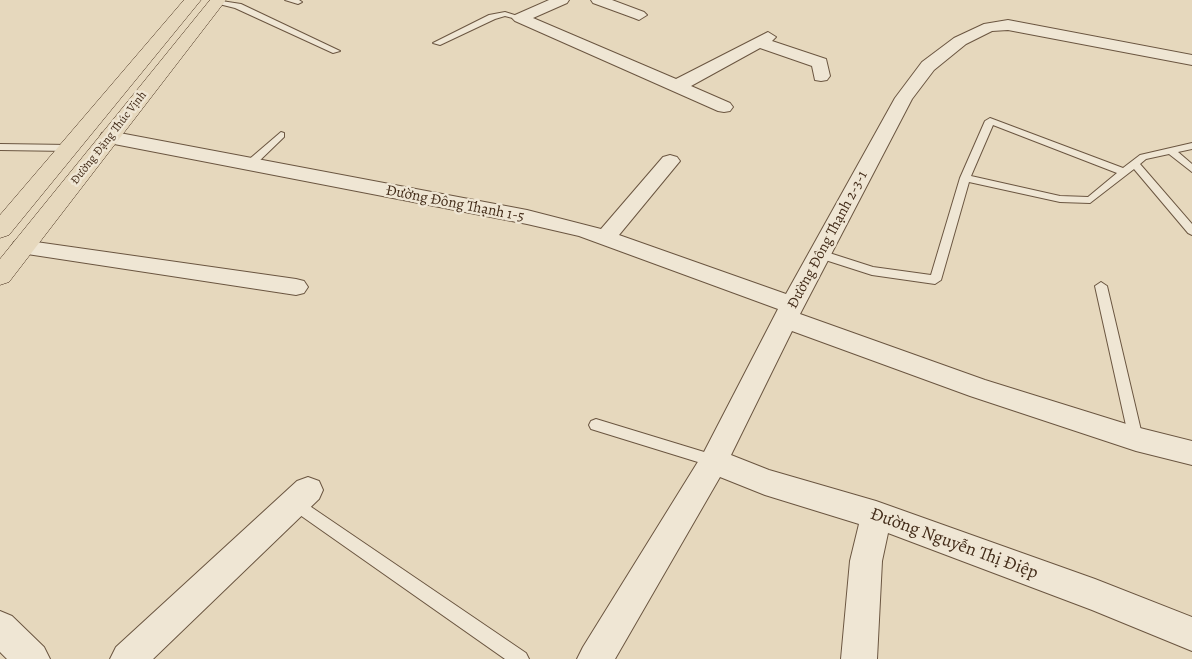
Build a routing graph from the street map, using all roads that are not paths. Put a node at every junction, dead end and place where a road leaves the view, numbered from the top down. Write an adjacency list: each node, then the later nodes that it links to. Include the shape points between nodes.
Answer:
1 (193, 0): 19 (main road, Đường Đặng Thúc Vịnh)
2 (218, 0): 10 (lane); 16 (main road, Đường Đặng Thúc Vịnh)
3 (289, 0): 6 (lane)
4 (562, 0): 8 (street)
5 (598, 0): 7 (street)
6 (298, 2)
7 (639, 15)
8 (520, 18): 9 (lane, via 506,14 492,17); 13 (street)
9 (437, 43)
10 (336, 51)
11 (1192, 60): 31 (street, Đường Đông Thạnh 2-3-1, via 1008,25 989,27 960,41 928,66 904,98)
12 (821, 76): 13 (street, via 820,63 764,40)
13 (677, 86): 14 (street)
14 (724, 106)
15 (281, 135): 23 (lane)
16 (109, 137): 23 (street, Đường Đông Thạnh 1-5); 30 (main road, Đường Đặng Thúc Vịnh)
17 (1192, 146): 20 (lane)
18 (0, 147): 19 (lane)
19 (69, 148): 27 (main road, Đường Đặng Thúc Vịnh)
20 (1172, 152): 22 (lane, via 1143,157); 24 (lane)
21 (670, 161): 29 (street)
22 (1134, 163): 25 (lane); 28 (lane)
23 (250, 164): 29 (street, Đường Đông Thạnh 1-5, via 527,217)
24 (1192, 169)
25 (1123, 172): 26 (lane, via 1090,200 1060,199); 26 (lane, via 990,121)
26 (965, 178): 31 (lane, via 935,280 872,271)
27 (0, 230)
28 (1192, 231)
29 (605, 238): 35 (street, Đường Đông Thạnh 1-5)
30 (22, 247): 32 (main road, Đường Đặng Thúc Vịnh); 34 (street)
31 (820, 254): 35 (street, Đường Đông Thạnh 2-3-1)
32 (0, 276)
33 (1101, 286): 37 (lane)
34 (296, 287)
35 (789, 312): 37 (street, Đường Đông Thạnh 1-5, via 979,389); 39 (street, Đường Đông Thạnh 2-3-1)
36 (596, 424): 39 (lane)
37 (1136, 439): 38 (street, Đường Đông Thạnh 1-5)
38 (1192, 453)
39 (714, 461): 41 (street, Đường Nguyễn Thị Điệp, via 765,482); 47 (street, Đường Đông Thạnh 2-3-1)
40 (301, 497): 45 (street); 46 (lane)
41 (876, 515): 43 (street, Đường Nguyễn Thị Điệp); 48 (street, via 866,561)
42 (0, 628): 44 (street)
43 (1192, 634)
44 (32, 659)
45 (128, 659)
46 (520, 659)
47 (595, 659)
48 (859, 659)

